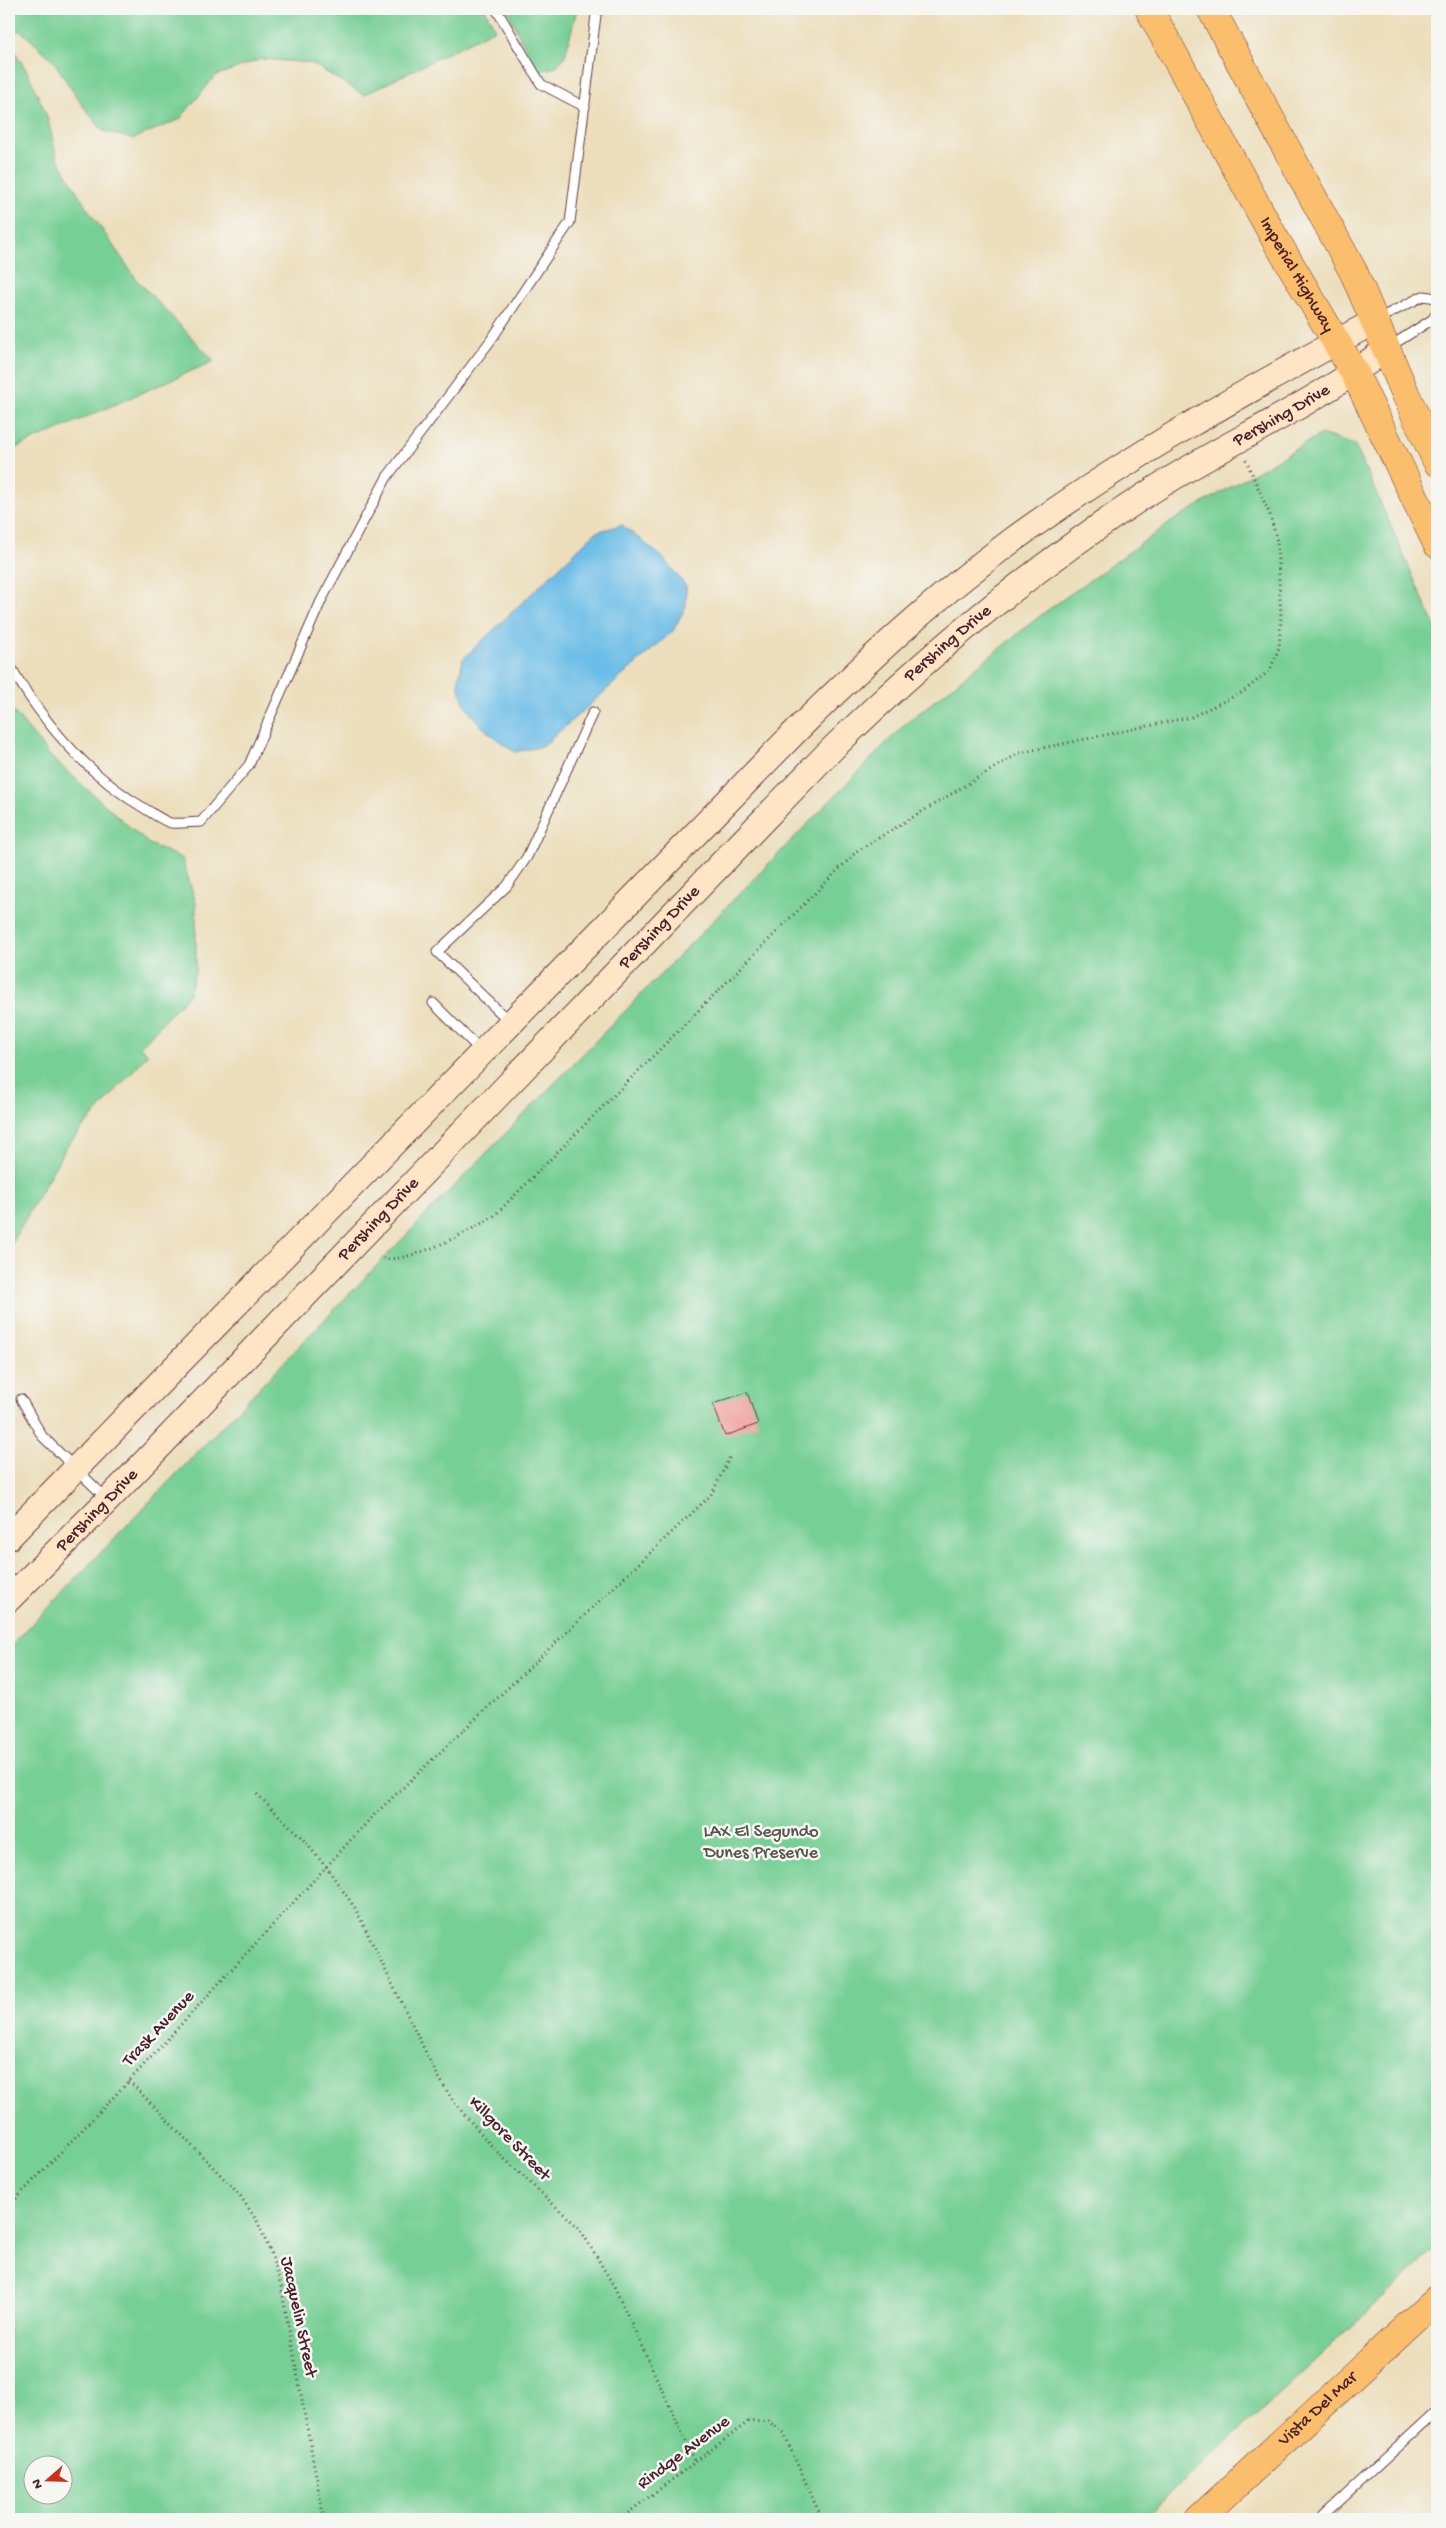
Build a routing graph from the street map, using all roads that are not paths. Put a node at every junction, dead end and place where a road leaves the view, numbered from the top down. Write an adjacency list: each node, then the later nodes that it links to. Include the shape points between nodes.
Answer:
1 (496, 9): 5 (lane, via 541,84)
2 (599, 9): 5 (lane)
3 (1149, 9): 9 (main road, Imperial Highway, via 1274,237)
4 (1210, 9): 8 (main road, via 1328,222)
5 (585, 107): 14 (lane, via 570,222 491,340 387,477 321,601 249,765 201,822 170,823 134,802 91,770 51,729)
6 (1437, 298): 8 (lane, via 1423,296)
7 (1437, 311): 10 (lane, via 1433,319)
8 (1375, 321): 9 (main road, Pershing Drive); 10 (main road)
9 (1336, 342): 11 (main road, Imperial Highway); 17 (main road, Pershing Drive, via 1129,461 1011,542 944,596 850,678)
10 (1387, 349): 11 (main road, Pershing Drive); 12 (main road)
11 (1354, 372): 13 (main road, Imperial Highway); 21 (main road, Pershing Drive, via 1149,493 1036,570 925,660 876,705)
12 (1437, 462)
13 (1437, 544)
14 (9, 664)
15 (593, 712): 17 (lane, via 527,858 507,886 437,952)
16 (433, 1003): 18 (lane)
17 (511, 1023): 18 (main road, Pershing Drive)
18 (482, 1052): 20 (main road, Pershing Drive)
19 (21, 1399): 20 (lane, via 42,1436)
20 (75, 1468): 21 (lane); 22 (main road, Pershing Drive)
21 (108, 1500): 23 (main road, Pershing Drive)
22 (9, 1537)
23 (9, 1599)
24 (1437, 2299): 26 (main road, Vista Del Mar)
25 (1437, 2411): 27 (lane)
26 (1199, 2519)
27 (1320, 2519)

